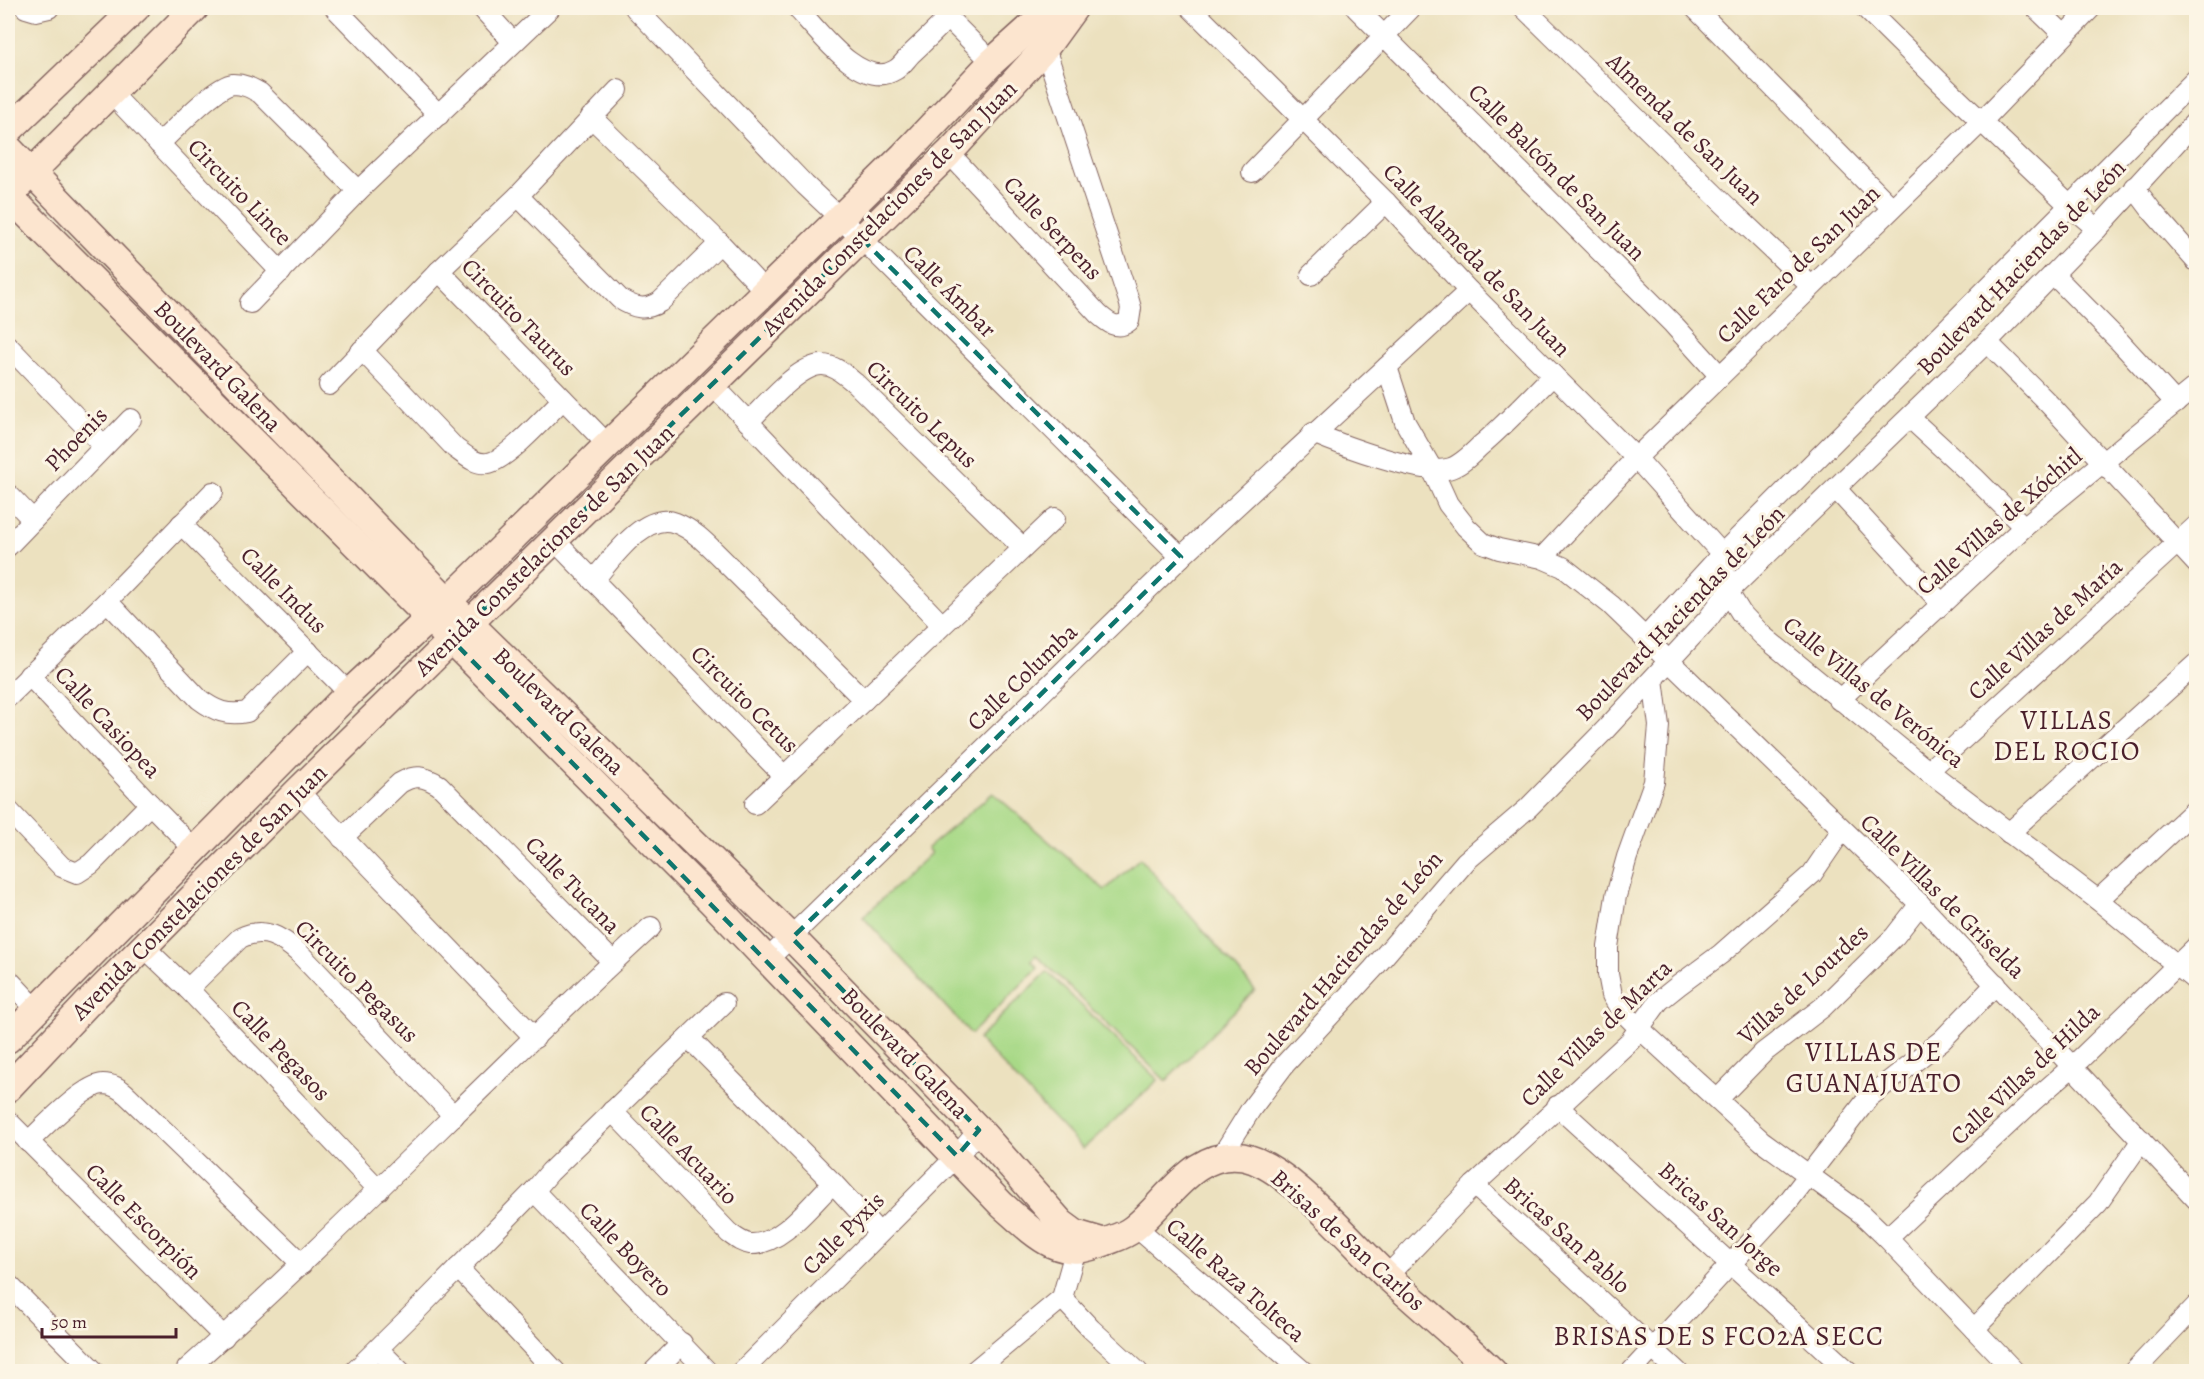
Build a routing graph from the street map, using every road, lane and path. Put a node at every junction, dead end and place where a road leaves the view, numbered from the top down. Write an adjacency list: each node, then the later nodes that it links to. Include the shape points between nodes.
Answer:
1 (26, 8): 2 (street)
2 (49, 8)
3 (136, 8): 33 (street)
4 (195, 8): 28 (street)
5 (335, 8): 29 (street)
6 (482, 8): 23 (street)
7 (550, 8): 23 (street, Circuito Lince)
8 (635, 8): 47 (street, Calle Ámbar)
9 (797, 8): 19 (street, via 846,60 869,74 883,75 895,70)
10 (1074, 8): 24 (street, Avenida Constelaciones de San Juan)
11 (1191, 8): 31 (street, Calle Alameda de San Juan)
12 (1356, 8): 22 (street, Calle Balcón de San Juan)
13 (1411, 8): 22 (street)
14 (1524, 8): 56 (street, Almenda de San Juan)
15 (1695, 8): 46 (street)
16 (1865, 8): 32 (street)
17 (2036, 8): 21 (street)
18 (2091, 8): 21 (street, Calle Faro de San Juan)
19 (943, 13): 25 (street)
20 (1044, 15): 24 (street); 25 (street, Avenida Constelaciones de San Juan)
21 (2064, 35): 32 (street, Calle Faro de San Juan)
22 (1384, 36): 31 (street); 65 (street, Calle Balcón de San Juan, via 1665,315)
23 (513, 42): 29 (street, Circuito Lince)
24 (1045, 48): 37 (street, Avenida Constelaciones de San Juan); 37 (street, Calle Serpens, via 1129,301 1131,316 1125,325 1108,323 1098,314)
25 (992, 62): 47 (street, Avenida Constelaciones de San Juan)
26 (2196, 79): 45 (street, Boulevard Haciendas de León)
27 (618, 90): 30 (street, Circuito Taurus)
28 (110, 92): 35 (street, Circuito Lince); 39 (street)
29 (439, 115): 41 (street, Circuito Lince)
30 (591, 117): 43 (street, Circuito Taurus); 50 (street)
31 (1303, 120): 38 (street); 44 (street, Calle Alameda de San Juan)
32 (1982, 121): 45 (street); 46 (street, Calle Faro de San Juan)
33 (8, 131)
34 (2194, 131): 40 (street, Boulevard Haciendas de León)
35 (159, 144): 41 (street, Circuito Lince, via 217,90 232,84 247,86 260,93); 53 (street, Circuito Lince)
36 (8, 148): 39 (street, Boulevard Galena)
37 (949, 153): 49 (street, Avenida Constelaciones de San Juan)
38 (1252, 172)
39 (30, 173): 42 (street); 100 (street, Boulevard Galena)
40 (2134, 187): 48 (street, Boulevard Haciendas de León); 51 (street)
41 (358, 191): 53 (street, Circuito Lince)
42 (8, 196): 100 (street, Boulevard Galena)
43 (518, 196): 50 (street, via 631,306 651,308 660,302); 52 (street, Circuito Taurus)
44 (1386, 202): 55 (street); 58 (street, Calle Alameda de San Juan)
45 (2069, 205): 48 (street); 92 (street, Boulevard Haciendas de León)
46 (1892, 208): 56 (street, Calle Faro de San Juan)
47 (840, 218): 49 (street, Calle Ámbar); 57 (street, Avenida Constelaciones de San Juan)
48 (2097, 229): 54 (street, Boulevard Haciendas de León)
49 (861, 238): 67 (street, Avenida Constelaciones de San Juan); 93 (street, Calle Ámbar)
50 (720, 243): 57 (street)
51 (2196, 261)
52 (439, 271): 62 (street, Circuito Taurus); 69 (street, Circuito Taurus)
53 (281, 272): 59 (street)
54 (2053, 274): 60 (street, Boulevard Haciendas de León); 70 (street)
55 (1311, 275)
56 (1811, 286): 65 (street, Calle Faro de San Juan)
57 (765, 291): 75 (street, Avenida Constelaciones de San Juan)
58 (1469, 291): 63 (street, Calle Columba); 64 (street, Calle Alameda de San Juan)
59 (250, 303)
60 (1987, 342): 71 (street, Boulevard Haciendas de León); 78 (street)
61 (8, 346): 76 (street)
62 (362, 350): 66 (street); 69 (street, Circuito Taurus, via 455,448 480,463 504,456)
63 (1387, 367): 74 (street, Calle Columba); 79 (street, Calle Villas de Griselda, via 1405,422)
64 (1553, 375): 77 (street, Calle Alameda de San Juan); 79 (street, via 1459,464 1449,469)
65 (1720, 376): 77 (street, Calle Faro de San Juan)
66 (329, 385)
67 (713, 385): 73 (street); 88 (street, Avenida Constelaciones de San Juan)
68 (2196, 386): 70 (street, Calle Villas de Xóchitl)
69 (563, 399): 75 (street, Circuito Taurus)
70 (2176, 403): 78 (street, Calle Villas de Xóchitl)
71 (1910, 418): 80 (street, Boulevard Haciendas de León); 87 (street)
72 (131, 419): 76 (street, Phoenis)
73 (748, 422): 91 (street, Circuito Lepus, via 791,380 808,369 822,365 838,370); 101 (street)
74 (1313, 433): 79 (street, via 1356,450); 93 (street, Calle Columba)
75 (608, 445): 100 (street, Avenida Constelaciones de San Juan)
76 (104, 446): 84 (street, Phoenis)
77 (1636, 458): 92 (street, Calle Alameda de San Juan); 94 (street, Calle Faro de San Juan)
78 (2103, 463): 87 (street, Calle Villas de Xóchitl); 89 (street)
79 (1432, 469): 94 (street, Calle Villas de Griselda, via 1448,504 1483,543)
80 (1836, 489): 97 (street, Boulevard Haciendas de León); 99 (street)
81 (213, 492): 85 (street, Calle Casiopea)
82 (8, 494): 84 (street)
83 (1055, 518): 91 (street, Circuito Cetus)
84 (33, 520): 90 (street, Phoenis)
85 (181, 524): 98 (street, Calle Casiopea); 104 (street, Calle Indus)
86 (2196, 526): 89 (street, Calle Villas de María)
87 (2024, 527): 99 (street, Calle Villas de Xóchitl)
88 (555, 541): 96 (street, Circuito Cetus); 102 (street, Avenida Constelaciones de San Juan)
89 (2177, 542): 95 (street); 113 (street, Calle Villas de María)
90 (8, 546)
91 (1023, 548): 101 (street, Circuito Cetus)
92 (1722, 554): 97 (street, Calle Villas de Verónica); 103 (street, Boulevard Haciendas de León)
93 (1181, 557): 127 (street, Calle Columba)
94 (1542, 558): 103 (street, Calle Villas de Griselda, via 1563,567)
95 (2196, 563)
96 (593, 580): 111 (street, via 645,526 662,520 675,522 692,531 717,554); 114 (street, Circuito Cetus)
97 (1728, 592): 105 (street, Boulevard Haciendas de León); 112 (street, Calle Villas de Verónica, via 1763,636)
98 (107, 602): 104 (street, via 200,699 222,713 247,712); 107 (street, Calle Casiopea)
99 (1942, 604): 112 (street, Calle Villas de Xóchitl)
100 (438, 610): 102 (street, Boulevard Galena); 109 (street, Avenida Constelaciones de San Juan)
101 (942, 625): 111 (street, Circuito Cetus)
102 (461, 632): 115 (street, Avenida Constelaciones de San Juan); 127 (street, Boulevard Galena); 130 (street, Boulevard Galena)
103 (1645, 638): 105 (street, Calle Villas de Griselda)
104 (308, 651): 109 (street, Calle Indus)
105 (1671, 661): 108 (street, Boulevard Haciendas de León); 120 (street, Calle Villas de Griselda)
106 (2196, 664): 121 (street)
107 (29, 675): 110 (street, Calle Casiopea); 116 (street, Calle Casiopea)
108 (1653, 679): 139 (street, via 1659,726 1654,782 1624,867 1608,947 1612,995); 154 (street, Boulevard Haciendas de León, via 1528,808 1466,861 1285,1064)
109 (350, 693): 123 (street, Avenida Constelaciones de San Juan)
110 (8, 697)
111 (864, 700): 114 (street, Circuito Cetus)
112 (1839, 700): 113 (street, Calle Villas de Verónica)
113 (1928, 771): 121 (street, Calle Villas de Verónica)
114 (784, 776): 117 (street)
115 (298, 791): 122 (street); 128 (street, Avenida Constelaciones de San Juan)
116 (150, 804): 119 (street, Calle Casiopea, via 91,864 77,873 62,867); 123 (street, Calle Casiopea)
117 (755, 804)
118 (2196, 809): 124 (street)
119 (8, 810)
120 (1842, 830): 125 (street, Calle Villas de Griselda); 139 (street, Calle Villas de Marta, via 1812,874 1721,954 1659,1001)
121 (2009, 833): 124 (street, Calle Villas de Verónica)
122 (342, 838): 131 (street, Calle Tucana, via 400,783 411,777 429,778); 140 (street)
123 (194, 849): 138 (street, Avenida Constelaciones de San Juan)
124 (2098, 900): 132 (street, Calle Villas de Verónica)
125 (1920, 904): 135 (street, Calle Villas de Griselda); 145 (street, Villas de Lourdes, via 1895,936 1823,1007 1762,1053)
126 (651, 927): 131 (street)
127 (792, 938): 130 (street, Calle Columba); 150 (street, Boulevard Galena)
128 (144, 947): 136 (street, Calle Pegasos); 144 (street, Avenida Constelaciones de San Juan)
129 (2196, 947): 132 (street, Calle Villas de Hilda)
130 (767, 960): 153 (street, Boulevard Galena)
131 (612, 962): 140 (street, Calle Tucana)
132 (2176, 965): 134 (street, Calle Villas de Verónica); 143 (street, Calle Villas de Hilda)
133 (8, 979): 138 (street)
134 (2196, 981)
135 (1996, 984): 143 (street, Calle Villas de Griselda); 155 (street, via 1942,1040 1869,1097)
136 (188, 989): 148 (street, Circuito Pegasus, via 240,938 249,933 272,933 299,953); 158 (street, Calle Pegasos)
137 (724, 1003): 141 (street, Calle Acuario)
138 (36, 1009): 142 (street, Avenida Constelaciones de San Juan)
139 (1640, 1029): 145 (street); 146 (street, Calle Villas de Marta)
140 (535, 1038): 148 (street)
141 (689, 1038): 147 (street, Calle Acuario); 156 (street)
142 (8, 1039)
143 (2072, 1067): 151 (street, Calle Villas de Griselda); 163 (street, Calle Villas de Hilda)
144 (8, 1088)
145 (1718, 1099): 155 (street, via 1762,1141)
146 (1557, 1106): 157 (street, Calle Villas de Marta); 165 (street, Bricas San Jorge)
147 (612, 1111): 156 (street, Calle Acuario, via 729,1233 749,1244 780,1235); 159 (street)
148 (454, 1116): 158 (street)
149 (8, 1122): 152 (street, Calle Escorpión)
150 (979, 1130): 153 (street, Calle Pyxis); 164 (street, Boulevard Galena)
151 (2142, 1140): 160 (street, Calle Villas de Griselda); 172 (street, via 2098,1203)
152 (28, 1142): 166 (street, via 87,1089 114,1086); 173 (street, Calle Escorpión)
153 (957, 1156): 162 (street, Calle Pyxis); 164 (street, Boulevard Galena, via 1024,1224)
154 (1221, 1156): 161 (street, via 1180,1182); 168 (street, Brisas de San Carlos, via 1258,1161 1276,1171)
155 (1809, 1175): 163 (street); 165 (street)
156 (832, 1183): 162 (street)
157 (1474, 1185): 168 (street, Calle Villas de Marta); 176 (street, Bricas San Pablo)
158 (379, 1190): 166 (street)
159 (534, 1191): 167 (street); 174 (street, Calle Boyero)
160 (2196, 1199)
161 (1136, 1227): 164 (street, via 1124,1235); 188 (street, Calle Raza Tolteca)
162 (879, 1233): 185 (street, Calle Pyxis)
163 (1887, 1238): 172 (street)
164 (1074, 1239): 170 (street)
165 (1730, 1262): 176 (street); 191 (street, Bricas San Jorge)
166 (302, 1264): 173 (street)
167 (458, 1268): 175 (street); 182 (street)
168 (1387, 1276): 177 (street, Brisas de San Carlos)
169 (8, 1284): 179 (street)
170 (1062, 1298): 186 (street); 187 (street)
171 (2196, 1306): 193 (street)
172 (1974, 1329): 192 (street)
173 (224, 1337): 178 (street)
174 (682, 1343): 183 (street); 184 (street, Calle Boyero)
175 (378, 1348): 180 (street); 181 (street)
176 (1653, 1348): 189 (street); 190 (street, Bricas San Pablo)
177 (1483, 1368)
178 (187, 1369)
179 (95, 1371)
180 (354, 1371)
181 (401, 1371)
182 (556, 1371)
183 (652, 1371)
184 (708, 1371)
185 (741, 1371)
186 (974, 1371)
187 (1138, 1371)
188 (1304, 1371)
189 (1631, 1371)
190 (1678, 1371)
191 (1849, 1371)
192 (2015, 1371)
193 (2133, 1371)

